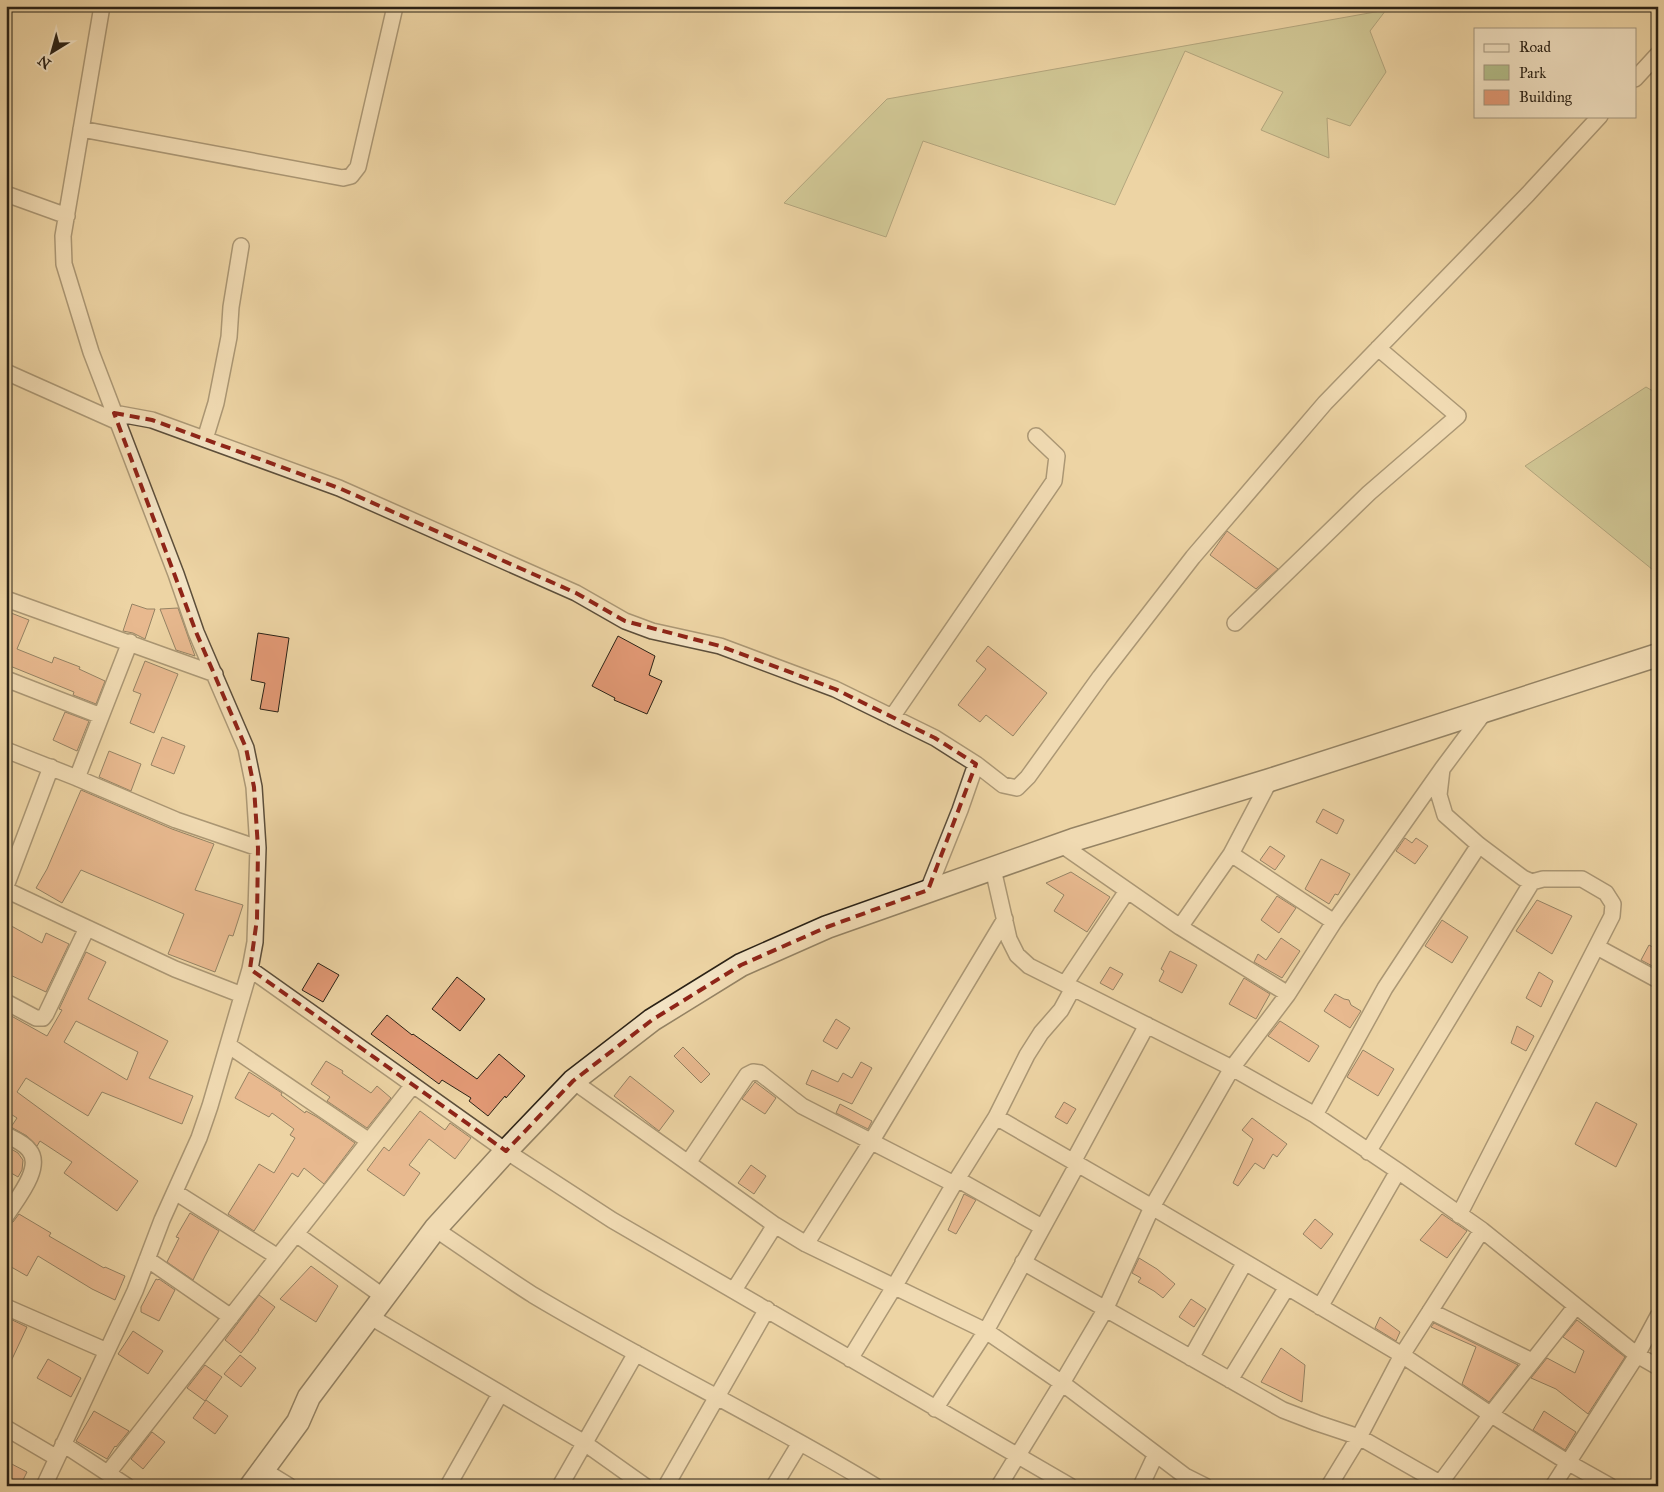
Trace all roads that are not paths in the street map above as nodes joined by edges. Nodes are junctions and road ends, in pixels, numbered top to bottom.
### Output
1 (102, 6) edge
2 (394, 6) edge
3 (1658, 54) edge
4 (1636, 77) edge
5 (1598, 118) edge
6 (81, 129) junction
7 (6, 194) edge
8 (66, 216) junction
9 (241, 246) dead end
10 (1378, 348) junction
11 (6, 372) edge
12 (116, 418) junction
13 (1036, 436) dead end
14 (205, 439) junction
15 (6, 599) edge
16 (1235, 623) dead end
17 (130, 642) junction
18 (1658, 655) edge
19 (215, 674) junction
20 (6, 679) edge
21 (1486, 710) junction
22 (101, 716) junction
23 (892, 717) junction
24 (6, 750) edge
25 (976, 764) junction
26 (50, 767) junction
27 (1442, 769) junction
28 (77, 778) junction
29 (1270, 780) junction
30 (1062, 845) junction
31 (1479, 845) junction
32 (258, 848) junction
33 (1231, 854) junction
34 (994, 869) junction
35 (1532, 882) junction
36 (6, 888) edge
37 (928, 890) junction
38 (1127, 891) junction
39 (1005, 920) junction
40 (1334, 922) junction
41 (1180, 927) junction
42 (87, 928) junction
43 (1597, 947) junction
44 (250, 969) junction
45 (1658, 980) edge
46 (1069, 986) junction
47 (1288, 994) junction
48 (242, 995) junction
49 (6, 1002) edge
50 (1147, 1025) junction
51 (228, 1045) junction
52 (1232, 1068) junction
53 (573, 1080) junction
54 (413, 1085) junction
55 (1315, 1115) junction
56 (996, 1117) junction
57 (6, 1135) edge
58 (369, 1142) junction
59 (871, 1142) junction
60 (506, 1150) junction
61 (1368, 1152) junction
62 (688, 1163) junction
63 (1075, 1163) junction
64 (1398, 1171) junction
65 (956, 1181) junction
66 (175, 1192) junction
67 (1152, 1207) junction
68 (1459, 1215) junction
69 (6, 1216) edge
70 (775, 1225) junction
71 (1042, 1228) junction
72 (435, 1230) junction
73 (1482, 1230) junction
74 (296, 1234) junction
75 (806, 1244) junction
76 (278, 1256) junction
77 (148, 1259) junction
78 (1023, 1262) junction
79 (1245, 1262) junction
80 (1287, 1287) junction
81 (894, 1288) junction
82 (734, 1290) junction
83 (384, 1297) junction
84 (1576, 1306) junction
85 (7, 1307) edge
86 (1320, 1307) junction
87 (767, 1309) junction
88 (1105, 1310) junction
89 (1430, 1311) junction
90 (369, 1316) junction
91 (1658, 1316) edge
92 (231, 1317) junction
93 (986, 1331) junction
94 (107, 1350) junction
95 (636, 1353) junction
96 (1402, 1355) junction
97 (1637, 1355) junction
98 (1191, 1358) junction
99 (850, 1359) junction
100 (1532, 1361) junction
101 (1658, 1367) edge
102 (1230, 1380) junction
103 (1062, 1384) junction
104 (500, 1394) junction
105 (309, 1397) junction
106 (716, 1398) junction
107 (935, 1409) junction
108 (1490, 1414) junction
109 (6, 1428) edge
110 (1359, 1437) junction
111 (583, 1442) junction
112 (800, 1443) junction
113 (64, 1444) junction
114 (1156, 1454) junction
115 (1018, 1456) junction
116 (57, 1458) junction
117 (1569, 1463) junction
118 (108, 1473) junction
119 (257, 1478) edge
120 (1441, 1485) edge
121 (44, 1486) edge
122 (127, 1486) edge
123 (235, 1486) edge
124 (289, 1486) edge
125 (448, 1486) edge
126 (560, 1486) edge
127 (645, 1486) edge
128 (666, 1486) edge
129 (774, 1486) edge
130 (875, 1486) edge
131 (999, 1486) edge
132 (1070, 1486) edge
133 (1141, 1486) edge
134 (1206, 1486) edge
135 (1328, 1486) edge
136 (1553, 1486) edge
137 (1610, 1486) edge

1 - 6 street
2 - 6 street
3 - 4 street
5 - 10 street
6 - 8 street
7 - 8 street
8 - 12 street
9 - 14 street
10 - 16 street
10 - 25 street
11 - 12 street
12 - 14 street
12 - 19 street
13 - 23 street
14 - 23 street
15 - 17 street
17 - 19 street
17 - 22 street
18 - 21 main road
19 - 32 street
20 - 22 street
21 - 27 street
21 - 29 main road
22 - 28 street
23 - 25 street
24 - 26 street
25 - 37 street
26 - 28 street
26 - 36 street
27 - 31 street
27 - 40 street
28 - 32 street
29 - 30 main road
29 - 33 street
30 - 34 main road
30 - 38 street
31 - 35 street
31 - 55 street
32 - 44 street
33 - 40 street
33 - 41 street
34 - 37 main road
34 - 39 street
35 - 43 street
35 - 61 street
36 - 42 street
37 - 53 main road
38 - 41 street
38 - 46 street
39 - 46 street
39 - 59 street
40 - 47 street
41 - 47 street
42 - 48 street
42 - 49 street
43 - 45 street
43 - 68 street
44 - 48 street
44 - 54 street
46 - 50 street
46 - 56 street
47 - 52 street
48 - 51 street
50 - 52 street
50 - 63 street
51 - 58 street
51 - 66 street
52 - 55 street
52 - 67 street
53 - 60 main road
53 - 62 street
54 - 58 street
54 - 60 street
55 - 61 street
56 - 63 street
56 - 65 street
57 - 69 street
58 - 74 street
59 - 62 street
59 - 65 street
59 - 75 street
60 - 72 main road
60 - 82 street
61 - 64 street
62 - 70 street
63 - 67 street
63 - 71 street
64 - 68 street
64 - 86 street
65 - 71 street
65 - 81 street
66 - 76 street
66 - 77 street
67 - 79 street
67 - 88 street
68 - 73 street
70 - 75 street
70 - 82 street
71 - 78 street
72 - 83 main road
72 - 95 street
73 - 84 street
73 - 89 street
74 - 76 street
74 - 83 street
75 - 81 street
76 - 92 street
77 - 92 street
77 - 94 street
78 - 88 street
78 - 93 street
79 - 80 street
79 - 98 street
80 - 86 street
80 - 102 street
81 - 93 street
81 - 99 street
82 - 87 street
83 - 90 main road
84 - 97 street
84 - 100 street
85 - 94 street
86 - 96 street
87 - 99 street
87 - 106 street
88 - 98 street
88 - 103 street
89 - 96 street
89 - 100 street
90 - 104 street
90 - 105 main road
91 - 97 street
92 - 118 street
93 - 103 street
93 - 107 street
94 - 113 street
95 - 106 street
95 - 111 street
96 - 108 street
96 - 110 street
97 - 101 street
97 - 117 street
98 - 102 street
99 - 107 street
100 - 108 street
102 - 110 street
103 - 114 street
103 - 115 street
104 - 111 street
104 - 125 street
105 - 119 main road
105 - 123 main road
106 - 112 street
106 - 128 street
107 - 115 street
108 - 117 street
108 - 120 street
109 - 116 street
110 - 120 street
110 - 135 street
111 - 126 street
111 - 127 street
112 - 129 street
112 - 130 street
113 - 116 street
113 - 118 street
114 - 133 street
114 - 134 street
115 - 131 street
115 - 132 street
116 - 121 street
117 - 136 street
117 - 137 street
118 - 122 street
119 - 124 street

